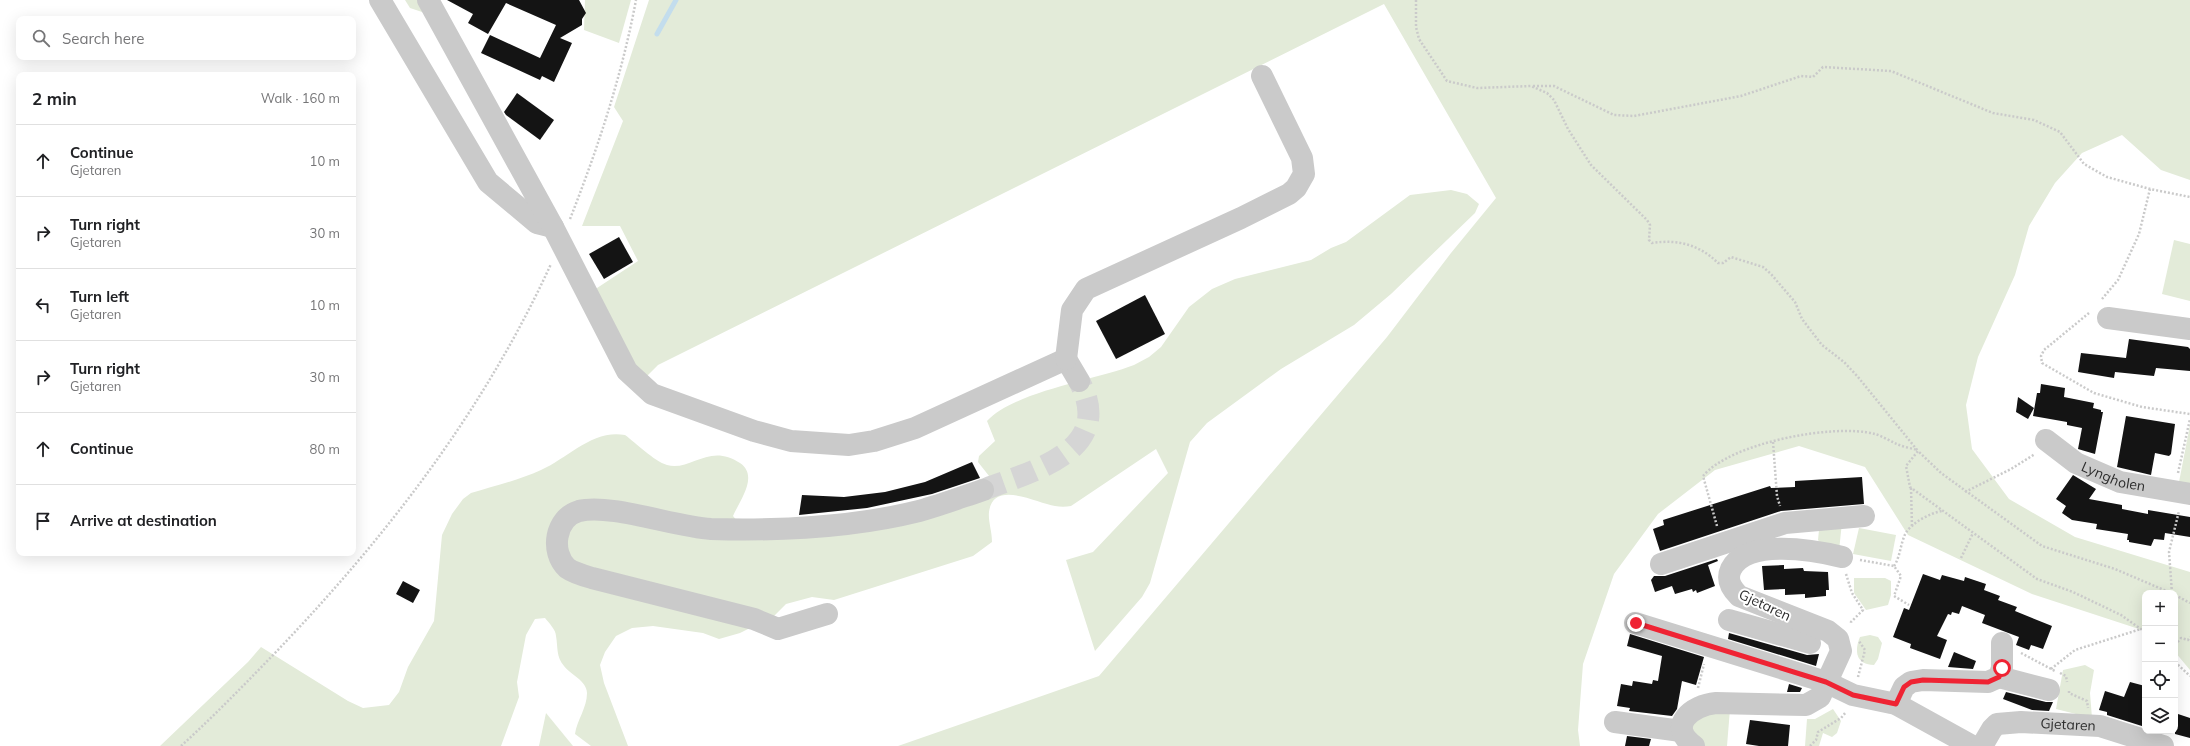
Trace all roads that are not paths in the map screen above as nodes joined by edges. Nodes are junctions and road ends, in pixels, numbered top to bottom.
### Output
1 (380, 0) edge
2 (428, 0) edge
3 (1262, 76) dead end
4 (556, 235) junction
5 (2108, 318) dead end
6 (2190, 329) edge
7 (1066, 359) junction
8 (1079, 381) tunnel mouth
9 (2048, 442) road end
10 (983, 490) tunnel mouth
11 (2186, 493) edge
12 (1864, 516) dead end
13 (1811, 520) junction
14 (1810, 549) junction
15 (1842, 557) road end
16 (1661, 564) dead end
17 (827, 614) dead end
18 (1729, 620) dead end
19 (1636, 623) dead end
20 (1788, 626) junction
21 (1810, 643) dead end
22 (2002, 643) dead end
23 (1999, 677) junction
24 (1826, 682) junction
25 (2049, 690) dead end
26 (1896, 704) junction
27 (1614, 722) dead end
28 (1688, 738) edge
29 (1972, 746) edge
30 (1982, 746) edge
31 (2163, 746) edge

1 - 4 street
2 - 4 street
3 - 7 street
4 - 7 street
5 - 6 street
7 - 8 street
9 - 11 street, Lyngholen
10 - 17 street
12 - 13 street
13 - 14 street
13 - 16 street
14 - 15 street, Gjetaren
14 - 20 street, Gjetaren
18 - 20 street
19 - 24 street
20 - 21 street
20 - 24 street, Gjetaren
22 - 23 street
23 - 25 street
23 - 26 street
24 - 26 street
24 - 28 street, Gjetaren
26 - 29 street
27 - 28 street
30 - 31 street, Gjetaren

